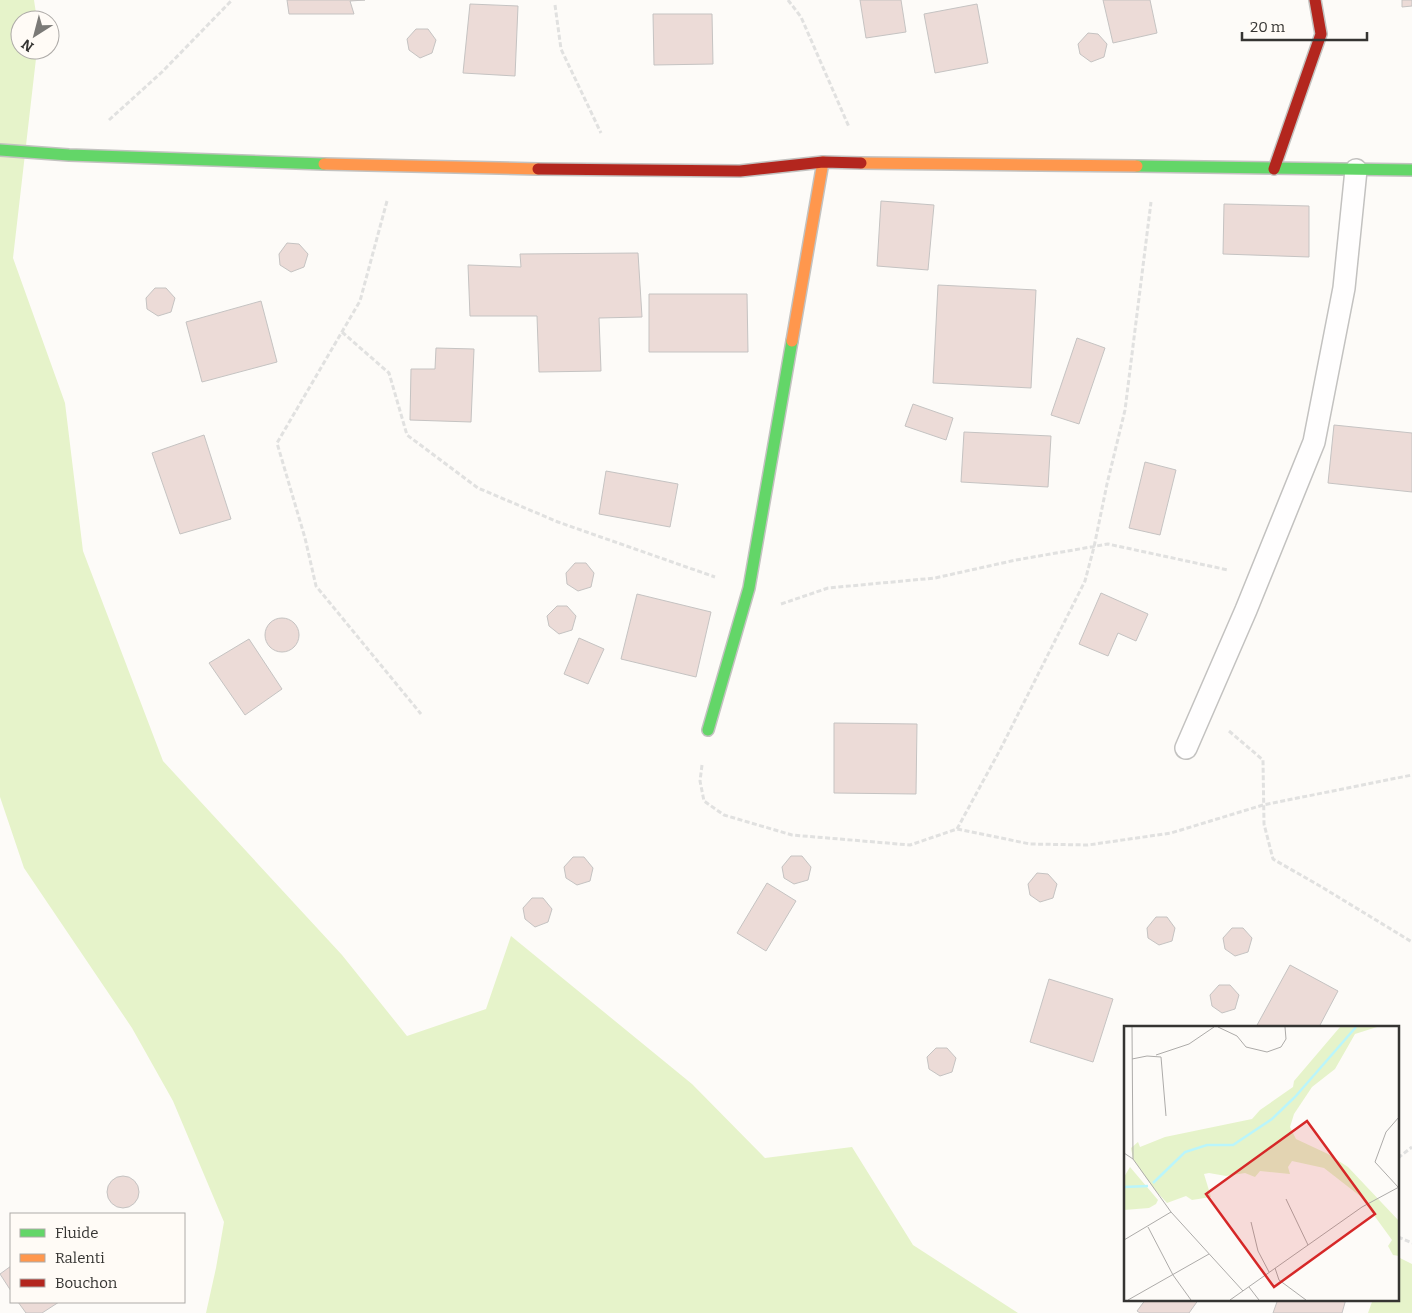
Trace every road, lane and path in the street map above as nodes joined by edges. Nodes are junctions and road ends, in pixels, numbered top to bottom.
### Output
1 (232, 0) edge
2 (788, 0) edge
3 (1315, 0) edge
4 (555, 5) dead end
5 (0, 150) edge
6 (69, 155) junction
7 (823, 162) junction
8 (864, 162) junction
9 (397, 166) junction
10 (1155, 167) junction
11 (1274, 169) junction
12 (618, 170) junction
13 (1356, 170) junction
14 (1412, 170) edge
15 (342, 332) junction
16 (1094, 547) junction
17 (1260, 577) junction
18 (750, 588) junction
19 (1204, 709) junction
20 (420, 714) dead end
21 (708, 730) joint
22 (1186, 748) dead end
23 (1412, 775) edge
24 (1263, 804) junction
25 (957, 829) junction
26 (1412, 942) edge
27 (1412, 1147) edge
28 (1400, 1156) edge
29 (1400, 1238) edge
30 (1412, 1243) edge

1 - 6 path
2 - 8 path
3 - 11 main road
4 - 12 path
5 - 6 main road
6 - 9 main road
7 - 8 main road
7 - 12 main road
7 - 18 main road
8 - 10 main road
9 - 12 main road
9 - 15 path
10 - 11 main road
10 - 16 path
11 - 13 main road
13 - 14 main road
13 - 17 lane
15 - 18 path
15 - 20 path
16 - 17 path
16 - 18 path
16 - 25 path
17 - 19 lane
18 - 21 main road
19 - 22 lane
19 - 24 path
21 - 25 path
23 - 24 path
24 - 25 path
24 - 26 path
27 - 28 path
29 - 30 path

